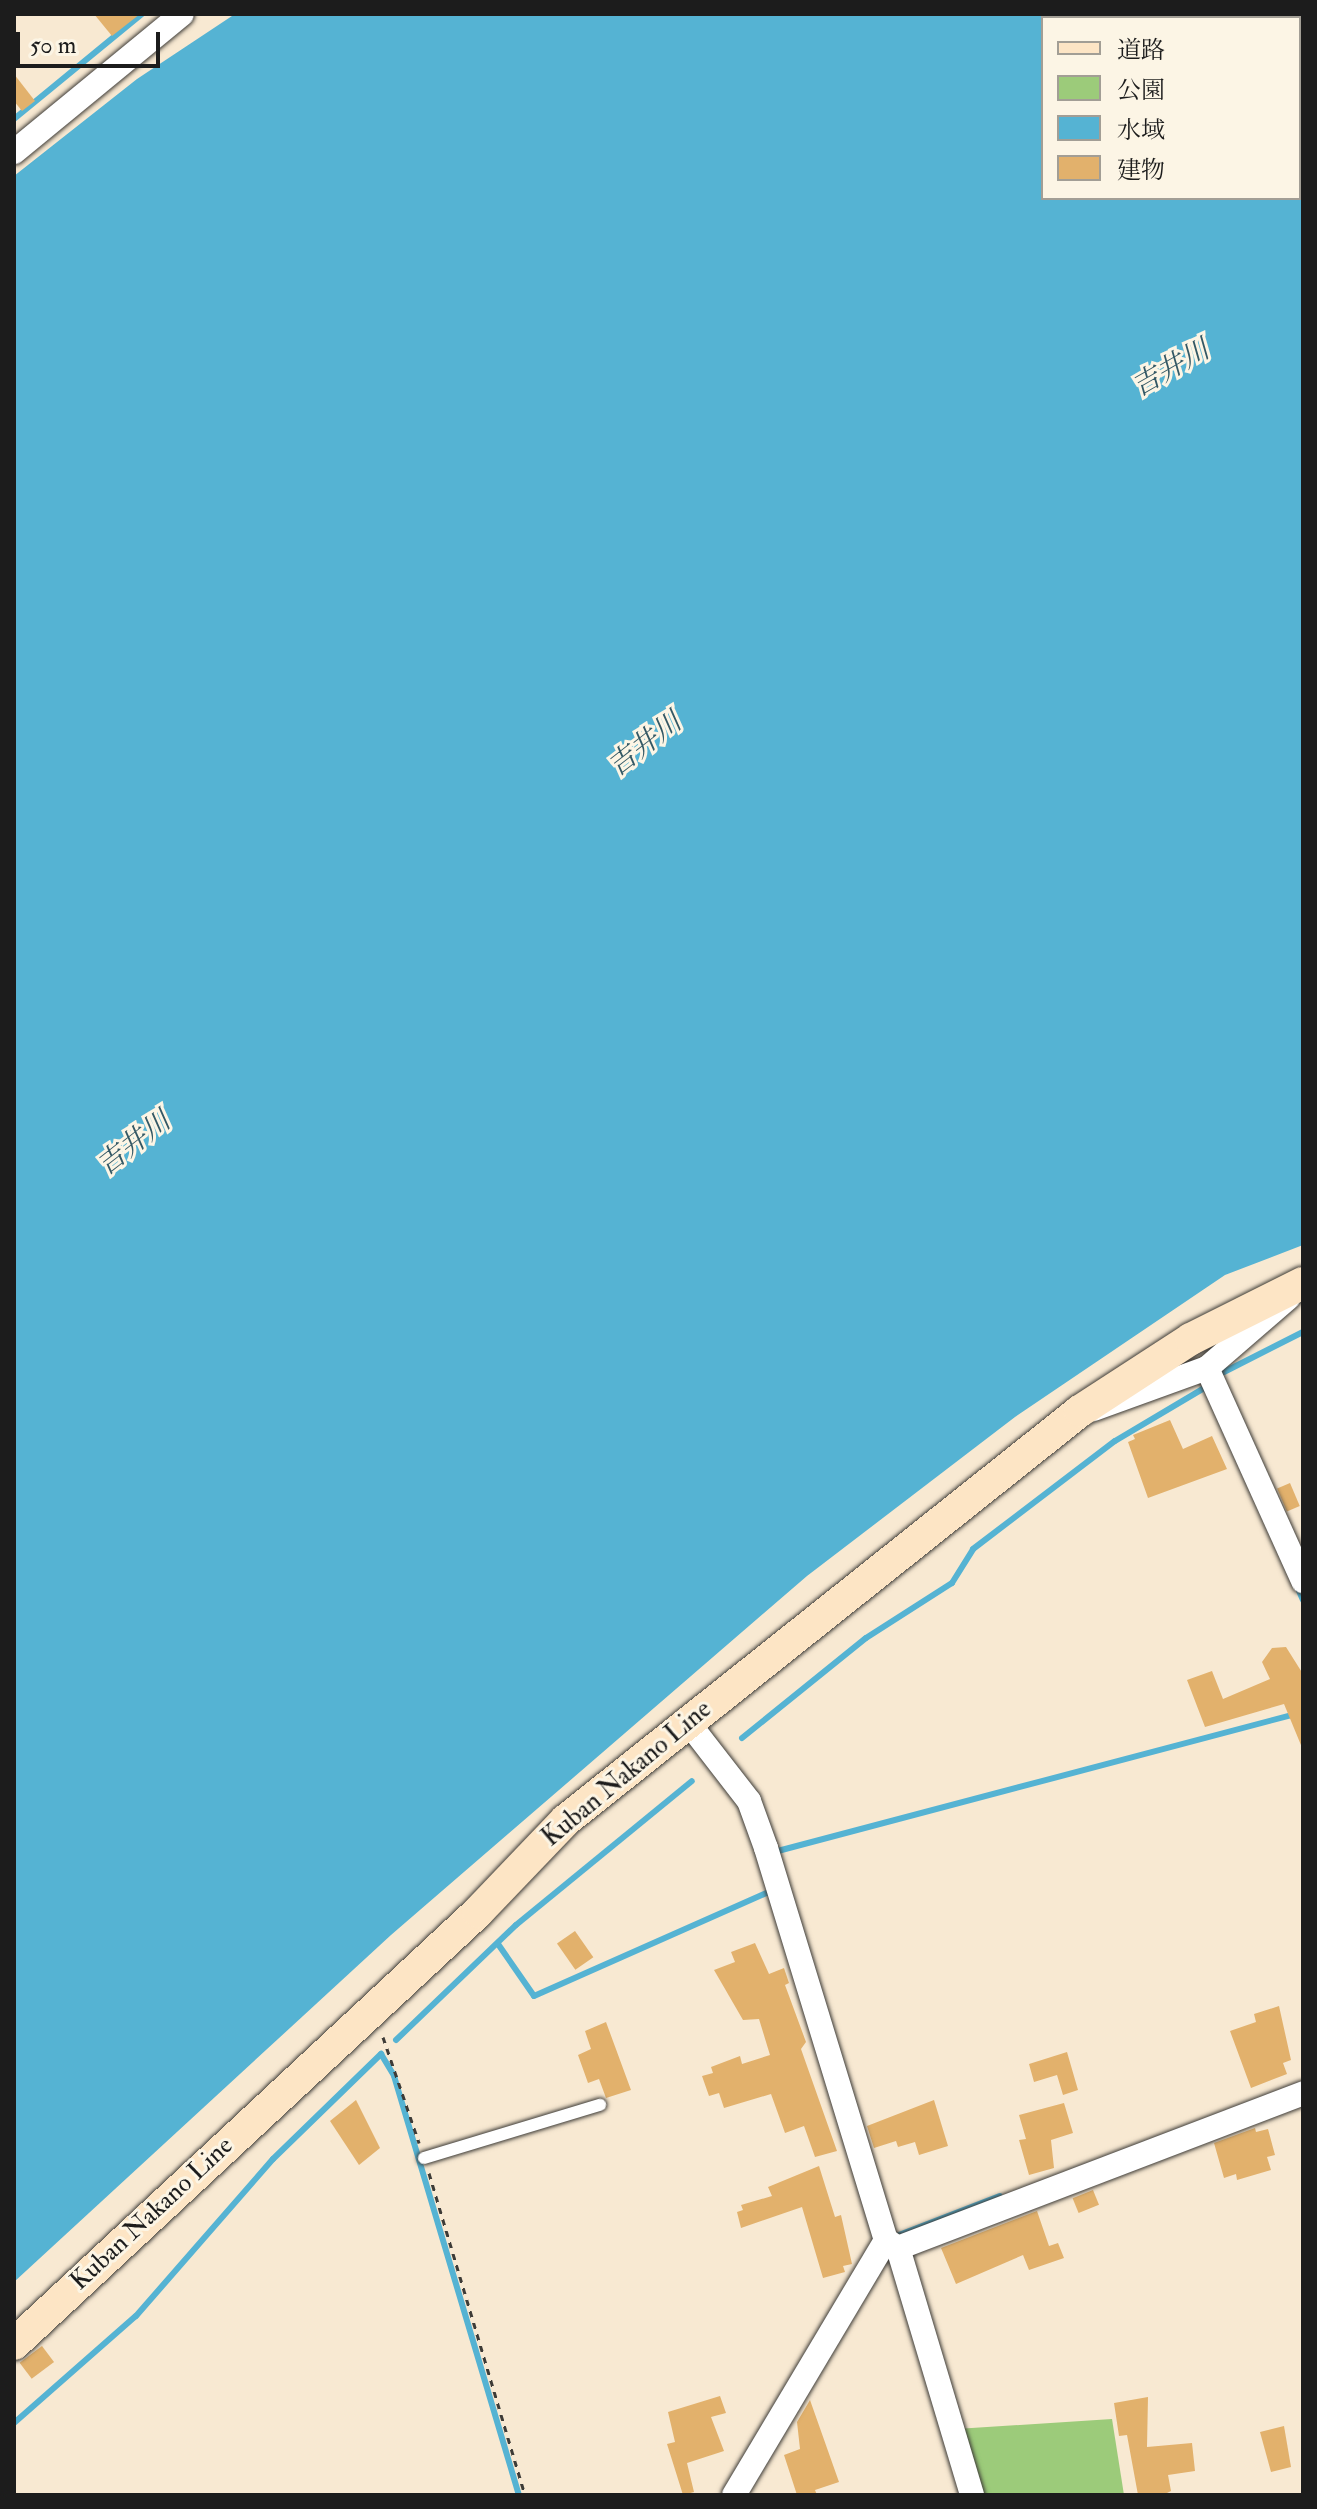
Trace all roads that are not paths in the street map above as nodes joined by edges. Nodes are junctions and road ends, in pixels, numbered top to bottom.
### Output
1 (182, 14) edge
2 (14, 152) edge
3 (1301, 1284) edge
4 (1207, 1368) junction
5 (1080, 1411) junction
6 (1303, 1581) edge
7 (687, 1721) junction
8 (1303, 2093) edge
9 (600, 2105) dead end
10 (424, 2158) road end
11 (892, 2244) junction
12 (14, 2344) edge
13 (734, 2495) edge
14 (972, 2495) edge

1 - 2 street
3 - 4 street
3 - 5 main road, Kuban Nakano Line
4 - 5 street
4 - 6 street
5 - 7 main road, Kuban Nakano Line
7 - 11 street
7 - 12 main road, Kuban Nakano Line
8 - 11 street
9 - 10 lane
11 - 13 street
11 - 14 street

